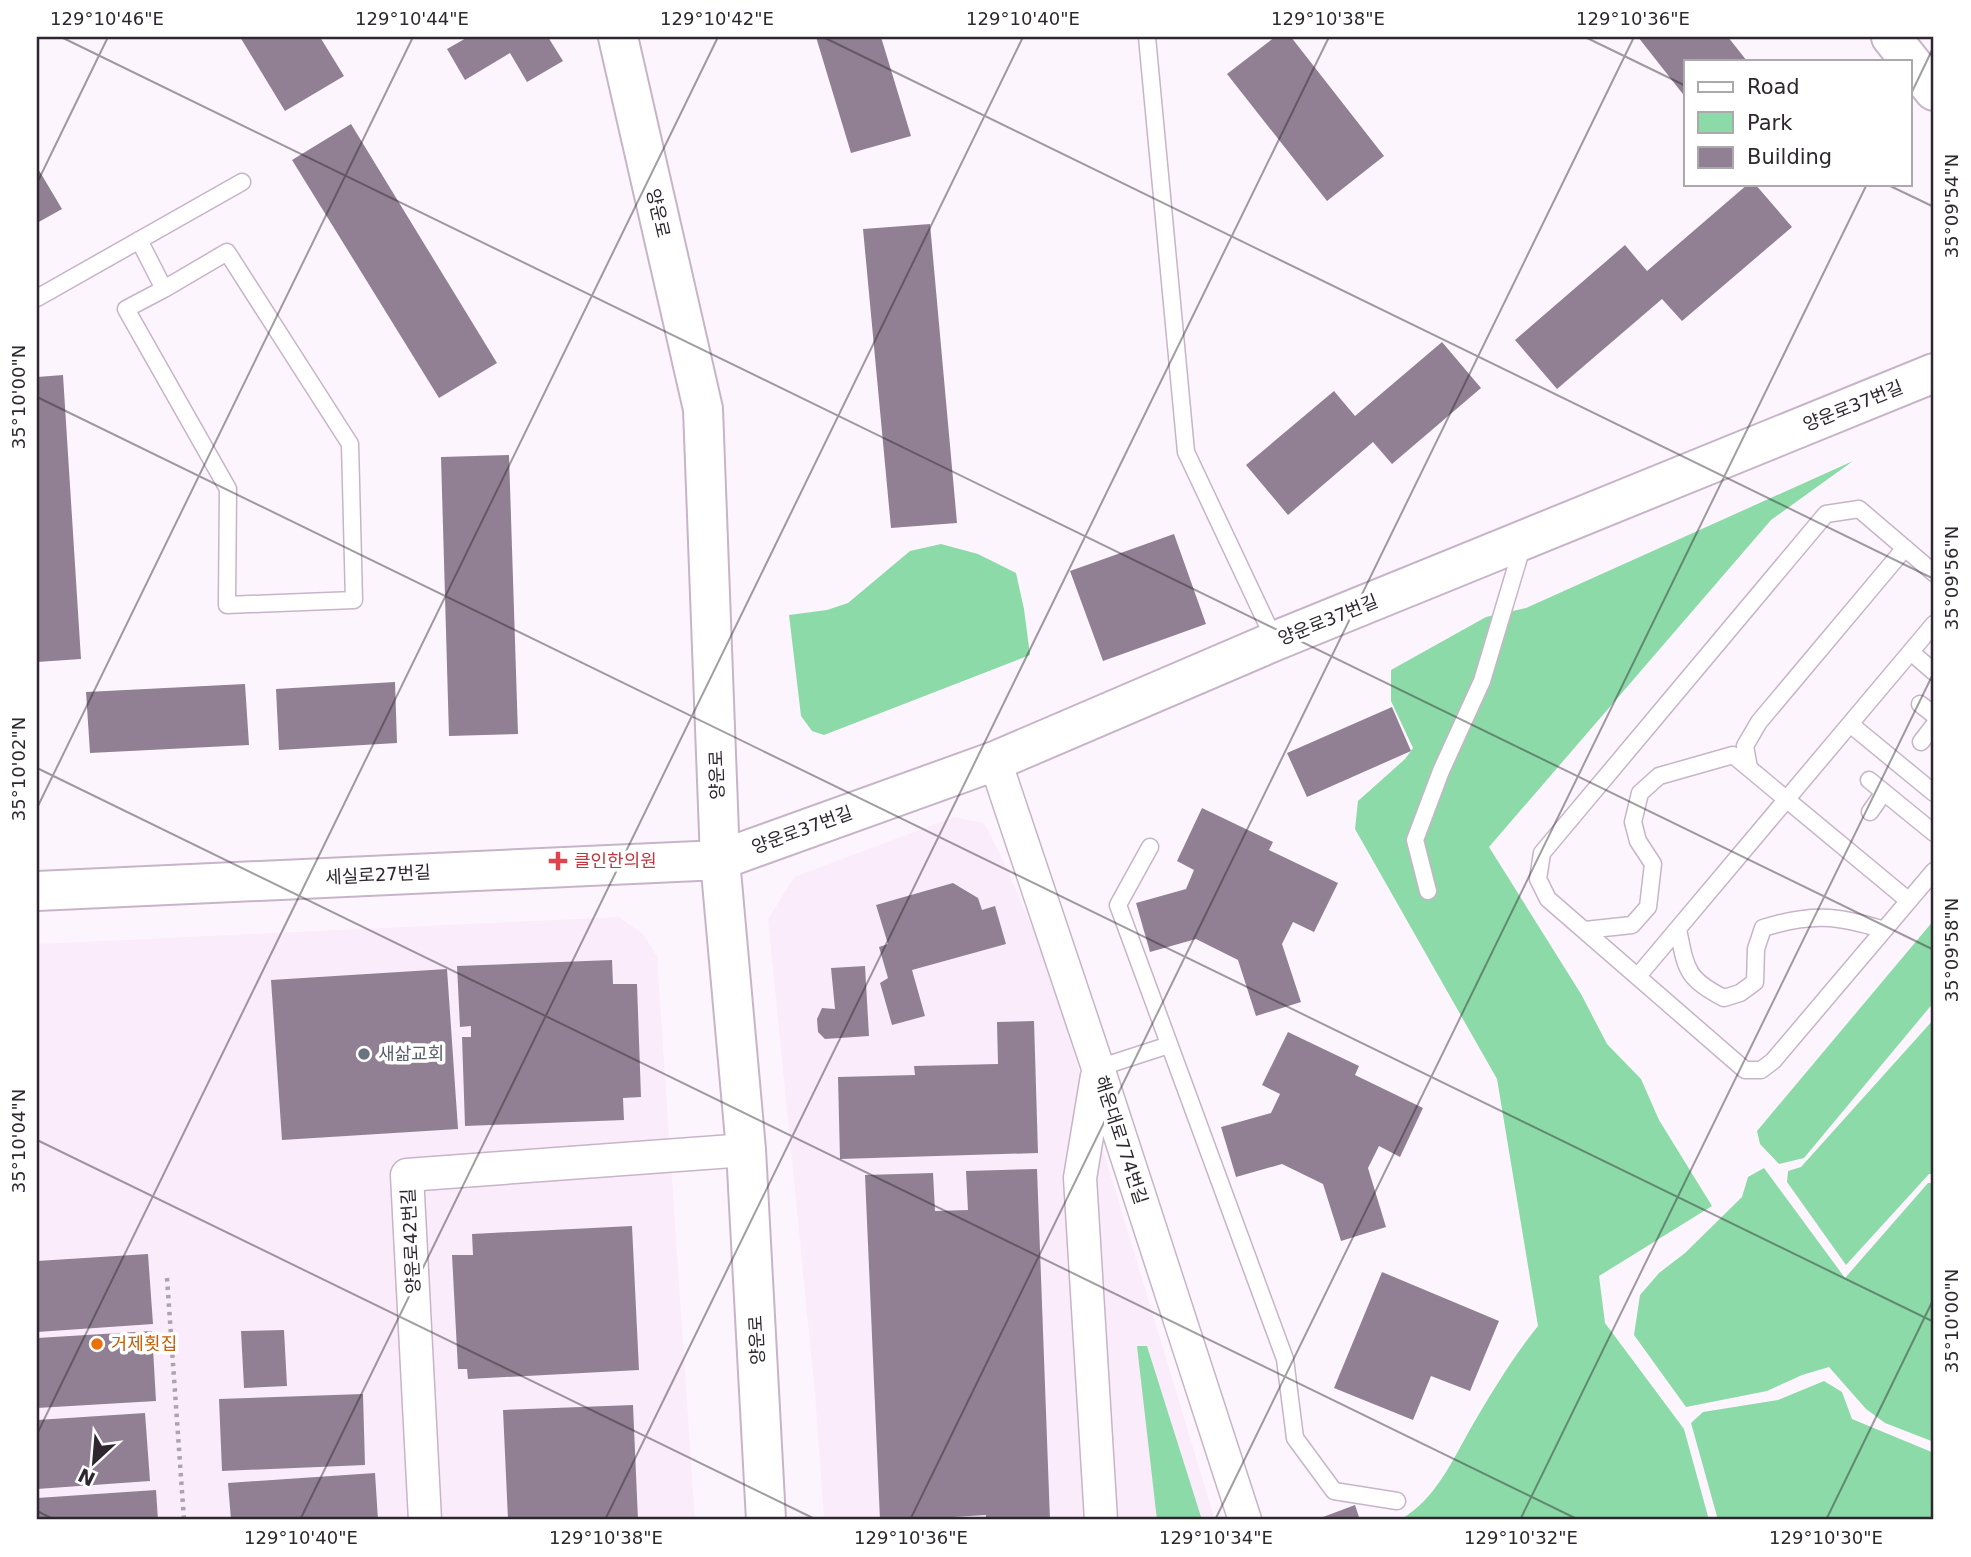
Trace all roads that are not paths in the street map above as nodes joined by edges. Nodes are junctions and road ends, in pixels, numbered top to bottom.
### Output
1 (618, 37) edge
2 (1147, 37) edge
3 (1891, 37) edge
4 (1909, 60) edge
5 (1912, 63) edge
6 (1934, 91) edge
7 (242, 182) dead end
8 (139, 240) junction
9 (163, 289) junction
10 (37, 298) edge
11 (1934, 373) edge
12 (1524, 540) junction
13 (1905, 548) junction
14 (1934, 572) edge
15 (1934, 624) edge
16 (1275, 642) junction
17 (1911, 652) junction
18 (1934, 672) edge
19 (1920, 704) dead end
20 (1934, 715) edge
21 (1850, 724) junction
22 (1934, 725) edge
23 (1920, 742) dead end
24 (995, 761) junction
25 (1749, 768) junction
26 (1869, 780) dead end
27 (1932, 785) edge
28 (1884, 792) junction
29 (1787, 799) junction
30 (1870, 812) dead end
31 (1934, 832) edge
32 (1150, 847) dead end
33 (720, 860) junction
34 (1934, 871) edge
35 (37, 891) edge
36 (1428, 891) dead end
37 (1909, 901) junction
38 (1678, 929) junction
39 (1585, 930) junction
40 (1884, 930) junction
41 (1638, 976) junction
42 (1169, 1045) junction
43 (1098, 1068) junction
44 (746, 1150) junction
45 (1397, 1501) dead end
46 (425, 1520) edge
47 (766, 1520) edge
48 (1101, 1520) edge
49 (1245, 1520) edge

1 - 33 street, 양운로
2 - 16 lane
3 - 4 street
5 - 6 street
7 - 8 lane
8 - 9 lane
8 - 10 lane
9 - 9 lane
11 - 12 street, 양운로37번길
12 - 16 street, 양운로37번길
12 - 36 lane
13 - 14 lane
13 - 25 lane
13 - 39 lane
15 - 17 lane
16 - 24 street, 양운로37번길
17 - 18 lane
17 - 21 lane
19 - 20 lane
21 - 27 lane
21 - 29 lane
22 - 23 lane
24 - 33 street, 양운로37번길
24 - 43 street, 해운대로774번길
25 - 29 lane
25 - 39 lane
26 - 28 lane
28 - 30 lane
28 - 31 lane
29 - 37 lane
29 - 38 lane
32 - 42 lane
33 - 35 street, 세실로27번길
33 - 44 street, 양운로
34 - 37 lane
37 - 40 lane
38 - 40 lane
38 - 41 lane
39 - 41 lane
40 - 41 lane
42 - 43 lane
42 - 45 lane
43 - 48 street
43 - 49 street, 해운대로774번길
44 - 46 street, 양운로42번길
44 - 47 street, 양운로

